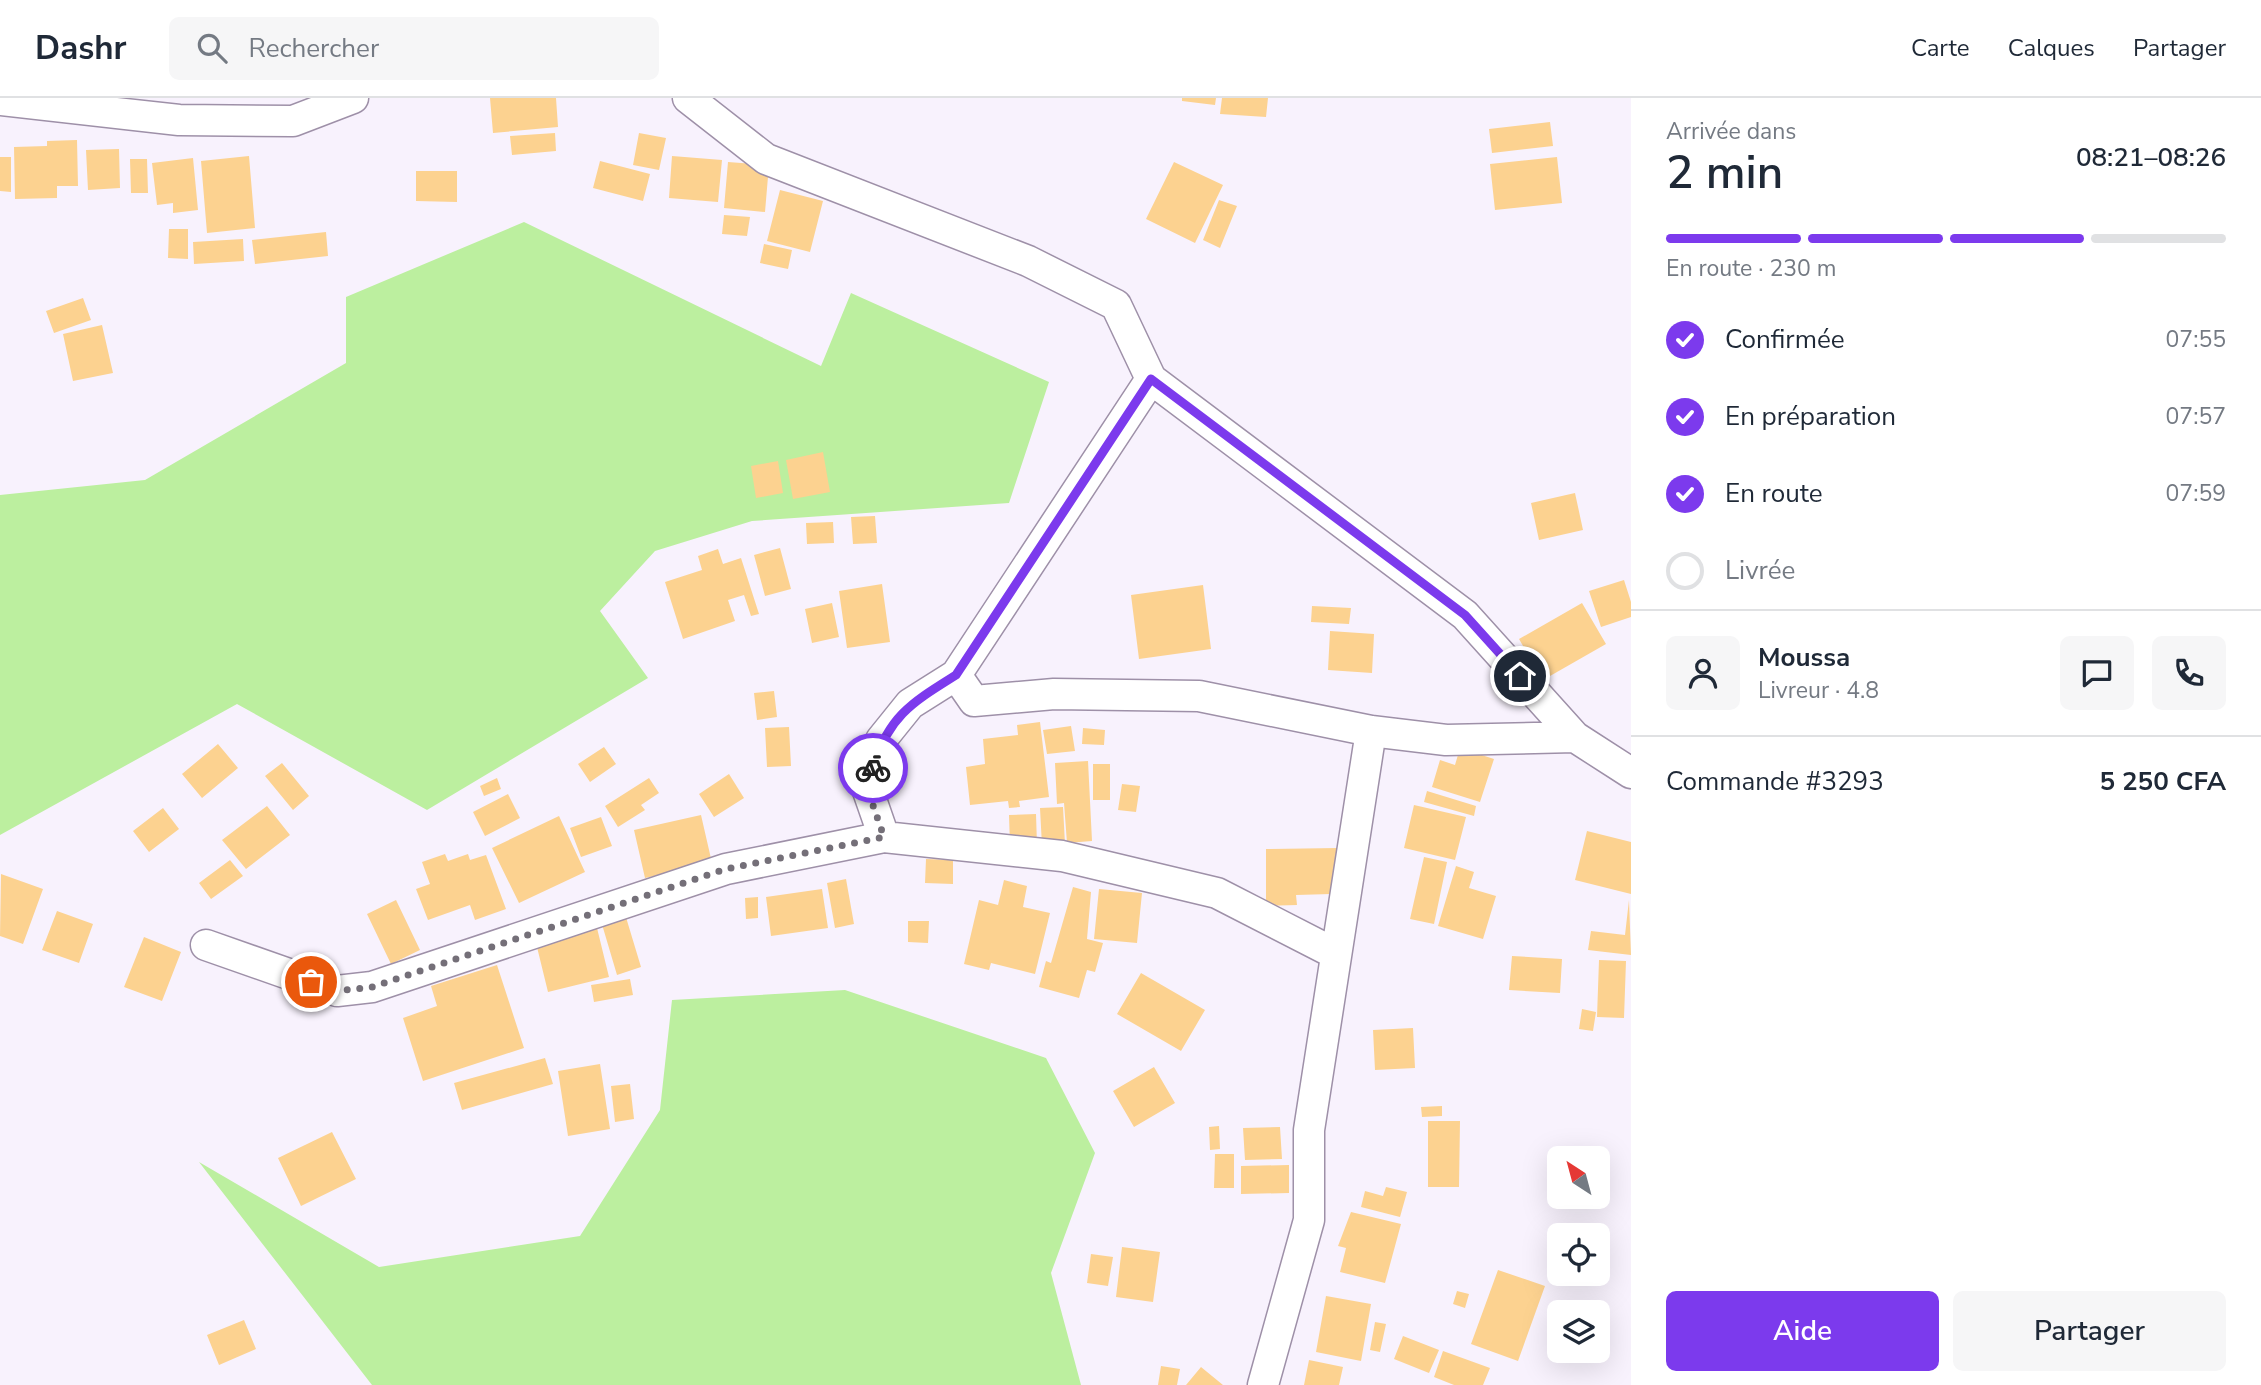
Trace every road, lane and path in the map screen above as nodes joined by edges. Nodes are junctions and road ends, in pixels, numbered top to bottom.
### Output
1 (353, 98) edge
2 (688, 98) edge
3 (0, 100) edge
4 (1151, 379) junction
5 (956, 675) junction
6 (1371, 731) junction
7 (1575, 737) junction
8 (1631, 774) edge
9 (884, 837) junction
10 (206, 945) dead end
11 (1334, 953) junction
12 (1264, 1385) edge

1 - 3 street
2 - 4 street
4 - 5 street
4 - 7 street
5 - 6 street
5 - 9 street
6 - 7 street
6 - 11 street
7 - 8 street
9 - 10 street
9 - 11 street
11 - 12 street

